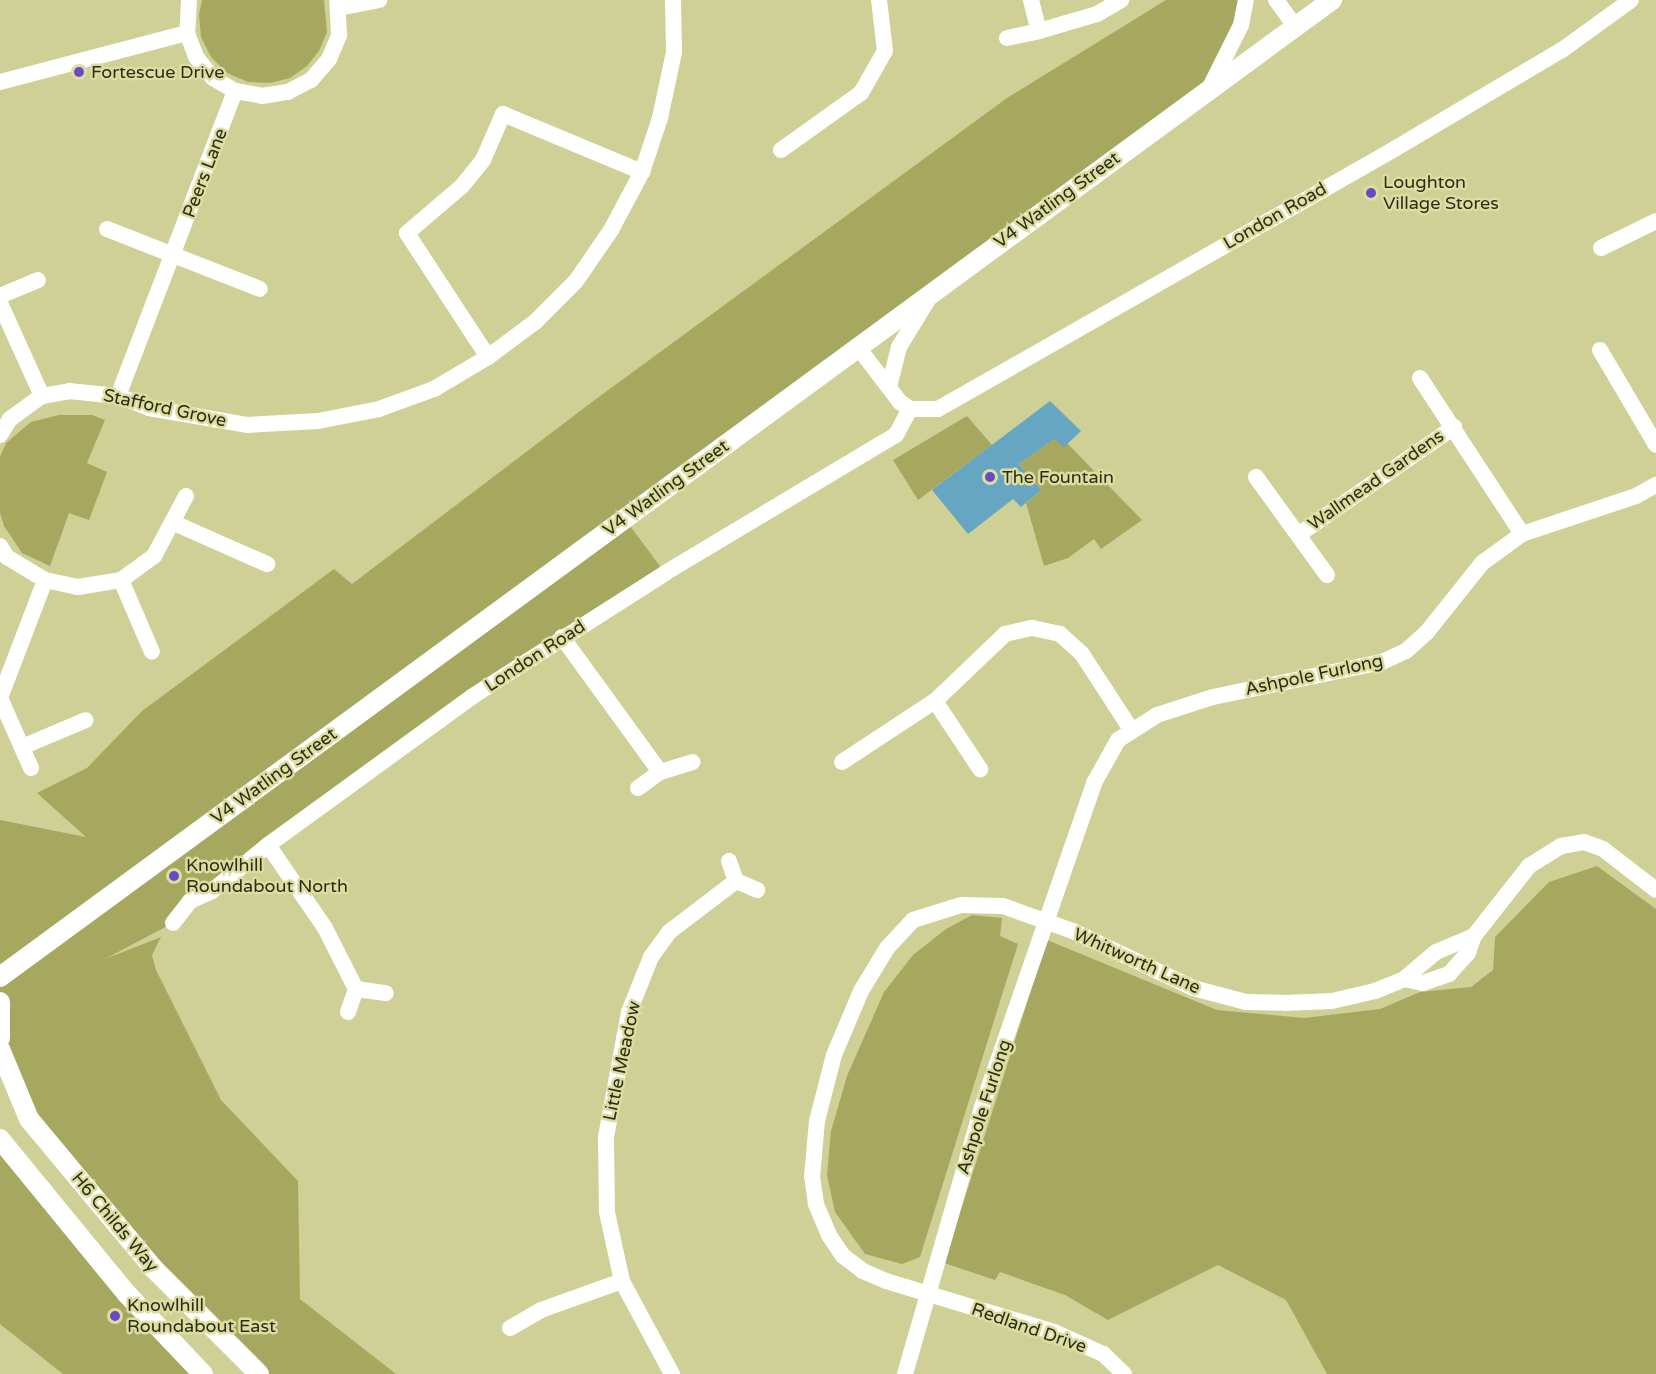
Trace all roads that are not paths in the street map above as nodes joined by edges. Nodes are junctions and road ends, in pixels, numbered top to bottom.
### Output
1 (189, 0) edge
2 (379, 0) edge
3 (673, 0) edge
4 (879, 0) edge
5 (1031, 0) edge
6 (1121, 0) edge
7 (1246, 0) edge
8 (1276, 0) edge
9 (1332, 0) edge
10 (1631, 0) edge
11 (338, 4) edge
12 (1295, 26) junction
13 (1039, 31) junction
14 (187, 33) junction
15 (1007, 38) dead end
16 (0, 82) edge
17 (1209, 89) junction
18 (236, 91) junction
19 (781, 150) dead end
20 (642, 172) junction
21 (1656, 221) edge
22 (107, 229) dead end
23 (1601, 248) dead end
24 (173, 255) junction
25 (38, 280) dead end
26 (260, 289) dead end
27 (932, 292) junction
28 (0, 296) edge
29 (0, 303) edge
30 (857, 346) junction
31 (1600, 350) dead end
32 (488, 357) junction
33 (1420, 378) dead end
34 (889, 387) junction
35 (42, 396) junction
36 (118, 396) junction
37 (910, 409) junction
38 (1454, 426) junction
39 (0, 435) edge
40 (1656, 445) edge
41 (1256, 477) dead end
42 (1656, 485) edge
43 (186, 496) dead end
44 (174, 524) junction
45 (1522, 534) junction
46 (1298, 535) junction
47 (0, 546) edge
48 (267, 564) dead end
49 (1327, 575) dead end
50 (45, 580) junction
51 (121, 580) junction
52 (562, 637) junction
53 (152, 652) dead end
54 (0, 698) edge
55 (935, 701) junction
56 (86, 720) dead end
57 (1132, 731) junction
58 (22, 747) junction
59 (692, 762) dead end
60 (842, 762) dead end
61 (31, 768) dead end
62 (980, 769) dead end
63 (660, 772) junction
64 (639, 788) dead end
65 (268, 844) junction
66 (729, 861) dead end
67 (736, 881) junction
68 (757, 890) dead end
69 (1656, 890) edge
70 (1045, 922) junction
71 (173, 923) dead end
72 (1474, 936) junction
73 (0, 976) edge
74 (1404, 979) junction
75 (356, 989) junction
76 (386, 993) dead end
77 (0, 1002) edge
78 (348, 1012) dead end
79 (0, 1038) edge
80 (0, 1049) edge
81 (0, 1139) edge
82 (622, 1281) junction
83 (927, 1293) junction
84 (510, 1328) dead end
85 (203, 1374) edge
86 (259, 1374) edge
87 (672, 1374) edge
88 (905, 1374) edge
89 (1124, 1374) edge

1 - 14 street
2 - 11 street
3 - 20 street, Stafford Grove
4 - 19 street
5 - 13 street
6 - 13 street
7 - 17 street
8 - 12 street
9 - 12 street, V4 Watling Street
10 - 37 street, London Road
11 - 18 street
12 - 17 street, V4 Watling Street
13 - 15 street
14 - 16 street
14 - 18 street
17 - 27 street, V4 Watling Street
18 - 24 street, Peers Lane
20 - 32 street, Stafford Grove
20 - 32 street
21 - 23 street
22 - 24 street
24 - 26 street
24 - 36 street, Peers Lane
25 - 28 street
27 - 30 street, V4 Watling Street
27 - 34 street
29 - 35 street
30 - 34 street
30 - 73 street, V4 Watling Street
31 - 40 street
32 - 36 street, Stafford Grove
33 - 38 street, Wallmead Gardens
34 - 37 street
35 - 36 street, Stafford Grove
35 - 39 street, Stafford Grove
37 - 52 street, London Road
38 - 45 street, Wallmead Gardens
38 - 46 street, Wallmead Gardens
41 - 46 street
42 - 45 street, Ashpole Furlong
43 - 44 street
44 - 48 street
44 - 51 street
45 - 57 street, Ashpole Furlong
46 - 49 street
47 - 50 street
50 - 51 street
50 - 54 street
51 - 53 street
52 - 63 street
52 - 65 street, London Road
54 - 58 street
55 - 57 street
55 - 60 street
55 - 62 street
56 - 58 street
57 - 70 street, Ashpole Furlong
58 - 61 street
59 - 63 street
63 - 64 street
65 - 71 street, London Road
65 - 75 street
66 - 67 street
67 - 68 street
67 - 82 street, Little Meadow
69 - 72 street, Whitworth Lane
70 - 74 street, Whitworth Lane
70 - 83 street, Ashpole Furlong
70 - 83 street
72 - 74 street, Whitworth Lane
72 - 74 street, Whitworth Lane
75 - 76 street
75 - 78 street
77 - 79 street
80 - 86 street, H6 Childs Way
81 - 85 street, H6 Childs Way
82 - 84 street
82 - 87 street, Little Meadow
83 - 88 street, Ashpole Furlong
83 - 89 street, Redland Drive

